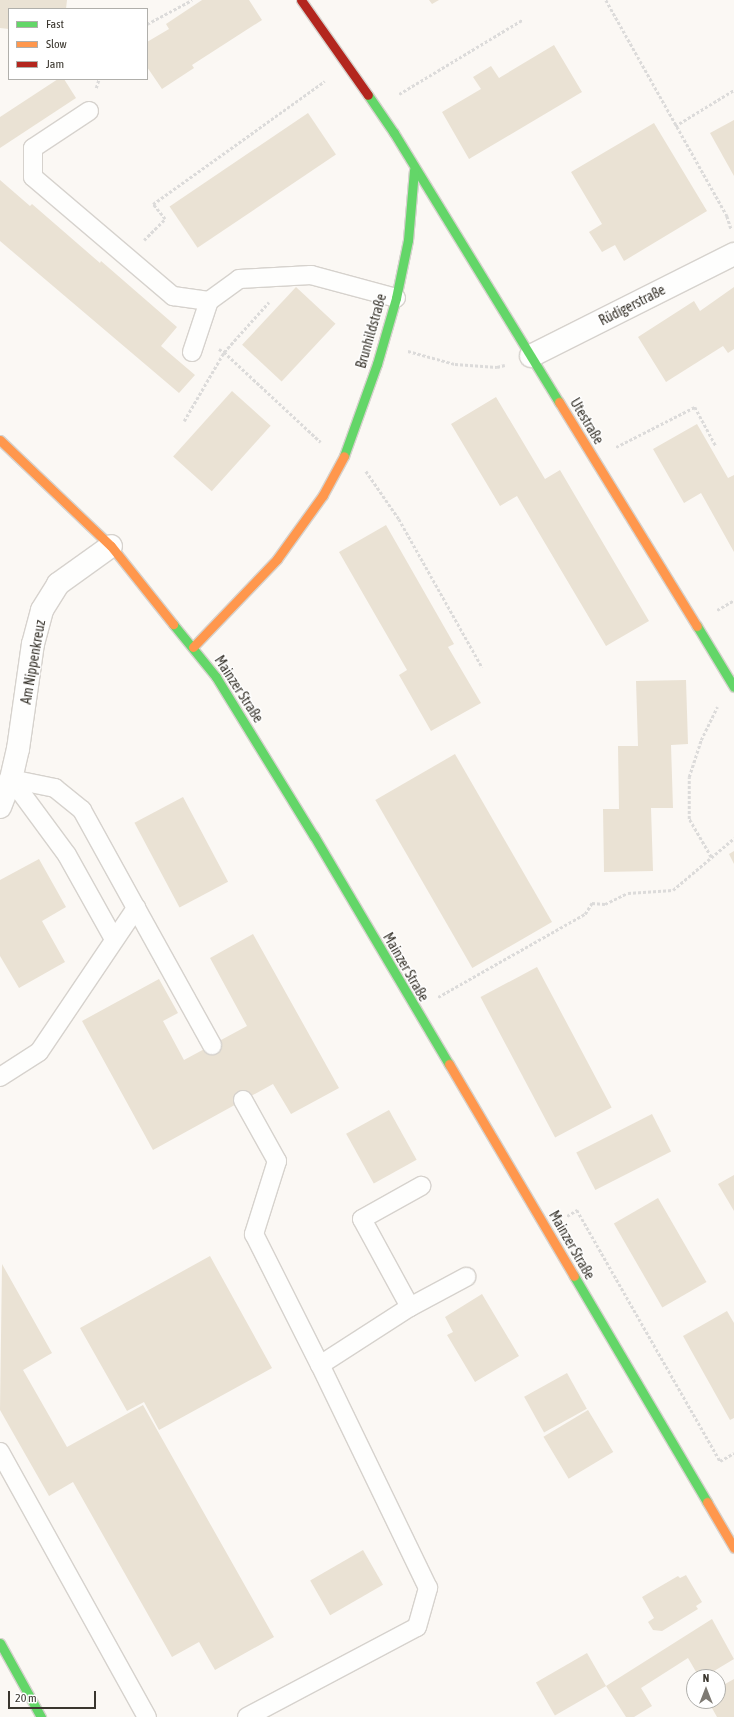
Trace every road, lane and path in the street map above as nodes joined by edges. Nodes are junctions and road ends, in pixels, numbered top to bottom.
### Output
1 (192, 0) edge
2 (302, 0) edge
3 (606, 0) edge
4 (522, 20) dead end
5 (148, 23) edge
6 (347, 66) junction
7 (734, 90) edge
8 (377, 108) junction
9 (89, 111) dead end
10 (675, 126) junction
11 (414, 170) junction
12 (734, 236) edge
13 (734, 254) edge
14 (127, 257) junction
15 (274, 297) dead end
16 (396, 298) junction
17 (209, 301) junction
18 (382, 344) junction
19 (192, 352) dead end
20 (224, 352) junction
21 (531, 356) junction
22 (184, 421) dead end
23 (0, 440) edge
24 (348, 446) junction
25 (716, 446) dead end
26 (594, 459) junction
27 (342, 461) junction
28 (111, 546) junction
29 (193, 647) junction
30 (482, 666) dead end
31 (732, 684) edge
32 (11, 780) junction
33 (0, 807) edge
34 (734, 838) edge
35 (711, 857) junction
36 (136, 908) junction
37 (114, 939) junction
38 (415, 1010) junction
39 (212, 1045) dead end
40 (0, 1076) edge
41 (243, 1100) dead end
42 (421, 1186) dead end
43 (546, 1228) junction
44 (466, 1277) dead end
45 (410, 1307) junction
46 (320, 1365) junction
47 (0, 1452) edge
48 (734, 1453) edge
49 (734, 1548) edge
50 (0, 1643) edge
51 (42, 1717) edge
52 (147, 1717) edge
53 (247, 1717) edge

1 - 5 path
2 - 6 street
3 - 10 path
4 - 8 path
6 - 8 street
6 - 14 path
7 - 10 path
8 - 11 street
9 - 14 lane
10 - 12 path
11 - 16 street, Brunhildstraße
11 - 21 street, Utestraße
13 - 21 street, Rüdigerstraße
14 - 17 lane
15 - 20 path
16 - 17 lane
16 - 18 street, Brunhildstraße
17 - 19 lane
18 - 21 path
18 - 24 street, Brunhildstraße
20 - 22 path
20 - 27 path
21 - 26 street, Utestraße
23 - 28 street, Mainzer Straße
24 - 27 street, Brunhildstraße
24 - 30 path
25 - 26 path
26 - 31 street, Utestraße
27 - 29 street, Brunhildstraße
28 - 29 street, Mainzer Straße
28 - 32 street, Am Nippenkreuz
29 - 38 street, Mainzer Straße
31 - 35 path
32 - 33 street, Am Nippenkreuz
32 - 36 lane
32 - 37 lane
34 - 35 path
35 - 38 path
36 - 37 lane
36 - 39 lane
37 - 40 lane
38 - 43 street, Mainzer Straße
41 - 46 lane
42 - 45 lane
43 - 48 path
43 - 49 street, Mainzer Straße
44 - 45 lane
45 - 46 lane
46 - 53 lane
47 - 52 lane
50 - 51 street

